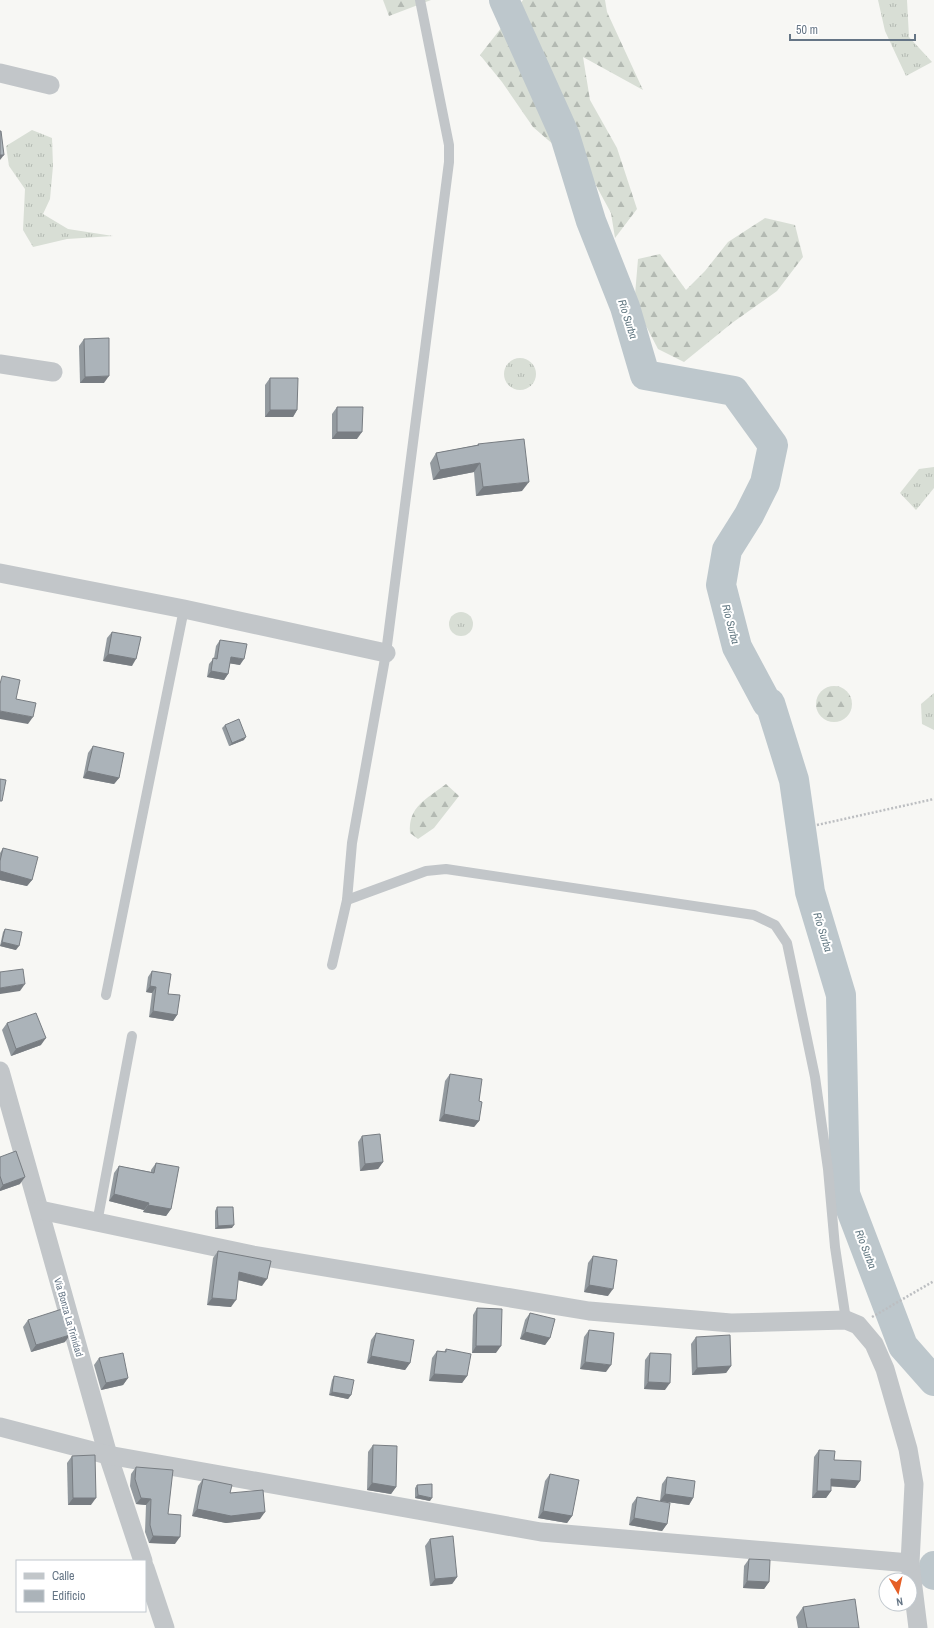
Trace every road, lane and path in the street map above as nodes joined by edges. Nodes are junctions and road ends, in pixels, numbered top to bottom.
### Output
1 (420, 0) edge
2 (0, 74) edge
3 (50, 85) dead end
4 (0, 364) edge
5 (53, 372) dead end
6 (0, 573) edge
7 (184, 609) junction
8 (386, 653) junction
9 (934, 799) edge
10 (817, 825) dead end
11 (347, 900) junction
12 (332, 965) dead end
13 (106, 995) dead end
14 (132, 1036) dead end
15 (0, 1071) edge
16 (40, 1210) junction
17 (97, 1223) junction
18 (934, 1281) edge
19 (852, 1322) junction
20 (0, 1427) edge
21 (108, 1455) junction
22 (143, 1560) edge
23 (910, 1563) junction
24 (146, 1571) edge
25 (165, 1628) edge
26 (918, 1628) edge

1 - 8 lane
2 - 3 street
4 - 5 street
6 - 7 street
7 - 8 street
7 - 13 lane
8 - 11 lane
9 - 10 path
11 - 12 lane
11 - 19 lane
14 - 17 lane
15 - 16 street, Vía Bonza La Trinidad
16 - 17 street
16 - 21 street, Vía Bonza La Trinidad
17 - 19 street
18 - 19 path
19 - 23 street
20 - 21 street
21 - 22 street, Vía Bonza La Trinidad
21 - 23 street
23 - 26 street
24 - 25 street

